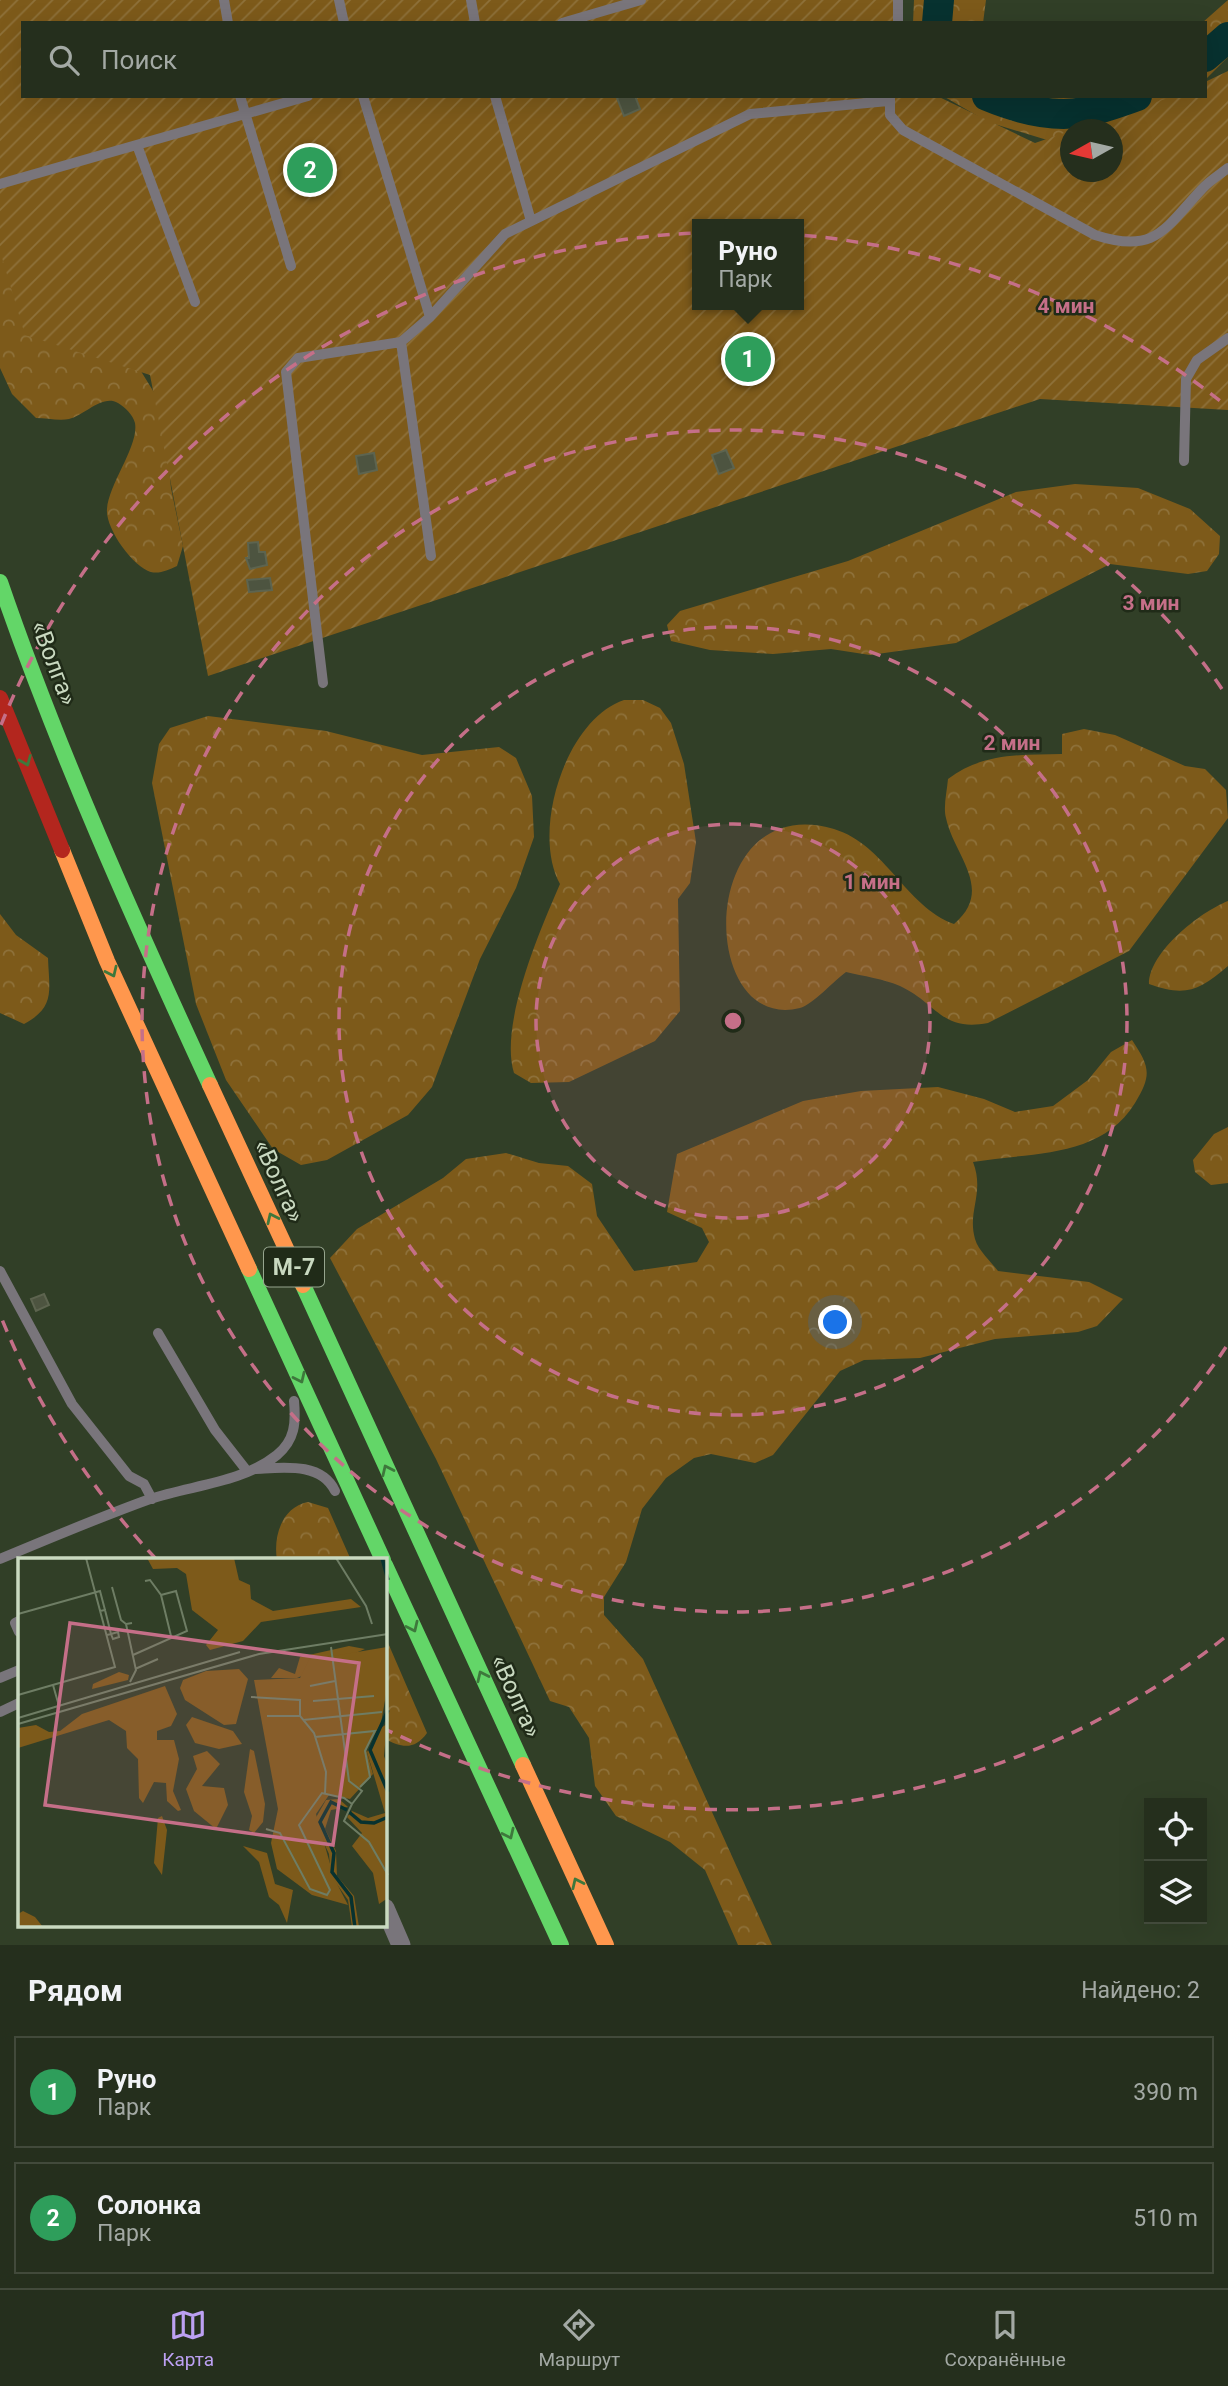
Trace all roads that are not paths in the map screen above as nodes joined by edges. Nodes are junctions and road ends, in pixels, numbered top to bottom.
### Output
1 (224, 0) edge
2 (339, 0) edge
3 (471, 0) edge
4 (641, 0) edge
5 (898, 0) edge
6 (228, 21) edge
7 (344, 21) edge
8 (475, 21) edge
9 (569, 21) edge
10 (898, 21) edge
11 (240, 98) edge
12 (301, 98) edge
13 (364, 98) edge
14 (496, 98) edge
15 (889, 98) edge
16 (243, 115) junction
17 (137, 145) junction
18 (1228, 169) edge
19 (0, 184) edge
20 (531, 221) junction
21 (291, 266) dead end
22 (195, 302) dead end
23 (430, 317) junction
24 (1228, 338) edge
25 (401, 342) junction
26 (1184, 461) dead end
27 (432, 556) dead end
28 (0, 582) edge
29 (323, 683) dead end
30 (0, 698) edge
31 (0, 1271) edge
32 (264, 1302) junction
33 (158, 1333) dead end
34 (273, 1351) dead end
35 (289, 1389) dead end
36 (294, 1402) junction
37 (305, 1425) dead end
38 (321, 1461) dead end
39 (250, 1470) junction
40 (332, 1485) junction
41 (152, 1499) junction
42 (342, 1506) dead end
43 (363, 1545) dead end
44 (379, 1558) edge
45 (380, 1558) edge
46 (0, 1559) edge
47 (387, 1569) edge
48 (18, 1670) edge
49 (0, 1678) edge
50 (18, 1703) edge
51 (0, 1712) edge
52 (387, 1914) edge
53 (557, 1944) edge
54 (401, 1945) edge
55 (606, 1945) edge

1 - 6 lane
2 - 7 lane
3 - 8 lane
4 - 9 lane
5 - 10 lane
11 - 16 lane
12 - 16 lane
13 - 23 lane
14 - 20 lane
15 - 18 lane
15 - 20 lane
16 - 17 lane
16 - 21 lane
17 - 19 lane
17 - 22 lane
20 - 23 lane
23 - 25 lane
24 - 26 lane
25 - 27 lane
25 - 29 lane
55 -> 28 highway, «Волга» / М-7
30 -> 32 highway, М-7
31 - 41 lane
32 - 34 lane
32 -> 45 highway, М-7
33 - 39 lane
35 - 36 lane
36 - 37 lane
36 - 39 lane
38 - 40 lane
39 - 40 lane
39 - 41 lane
40 - 42 lane
41 - 46 lane
43 - 44 lane
47 -> 53 highway
48 - 49 lane
50 - 51 lane
52 - 54 street

